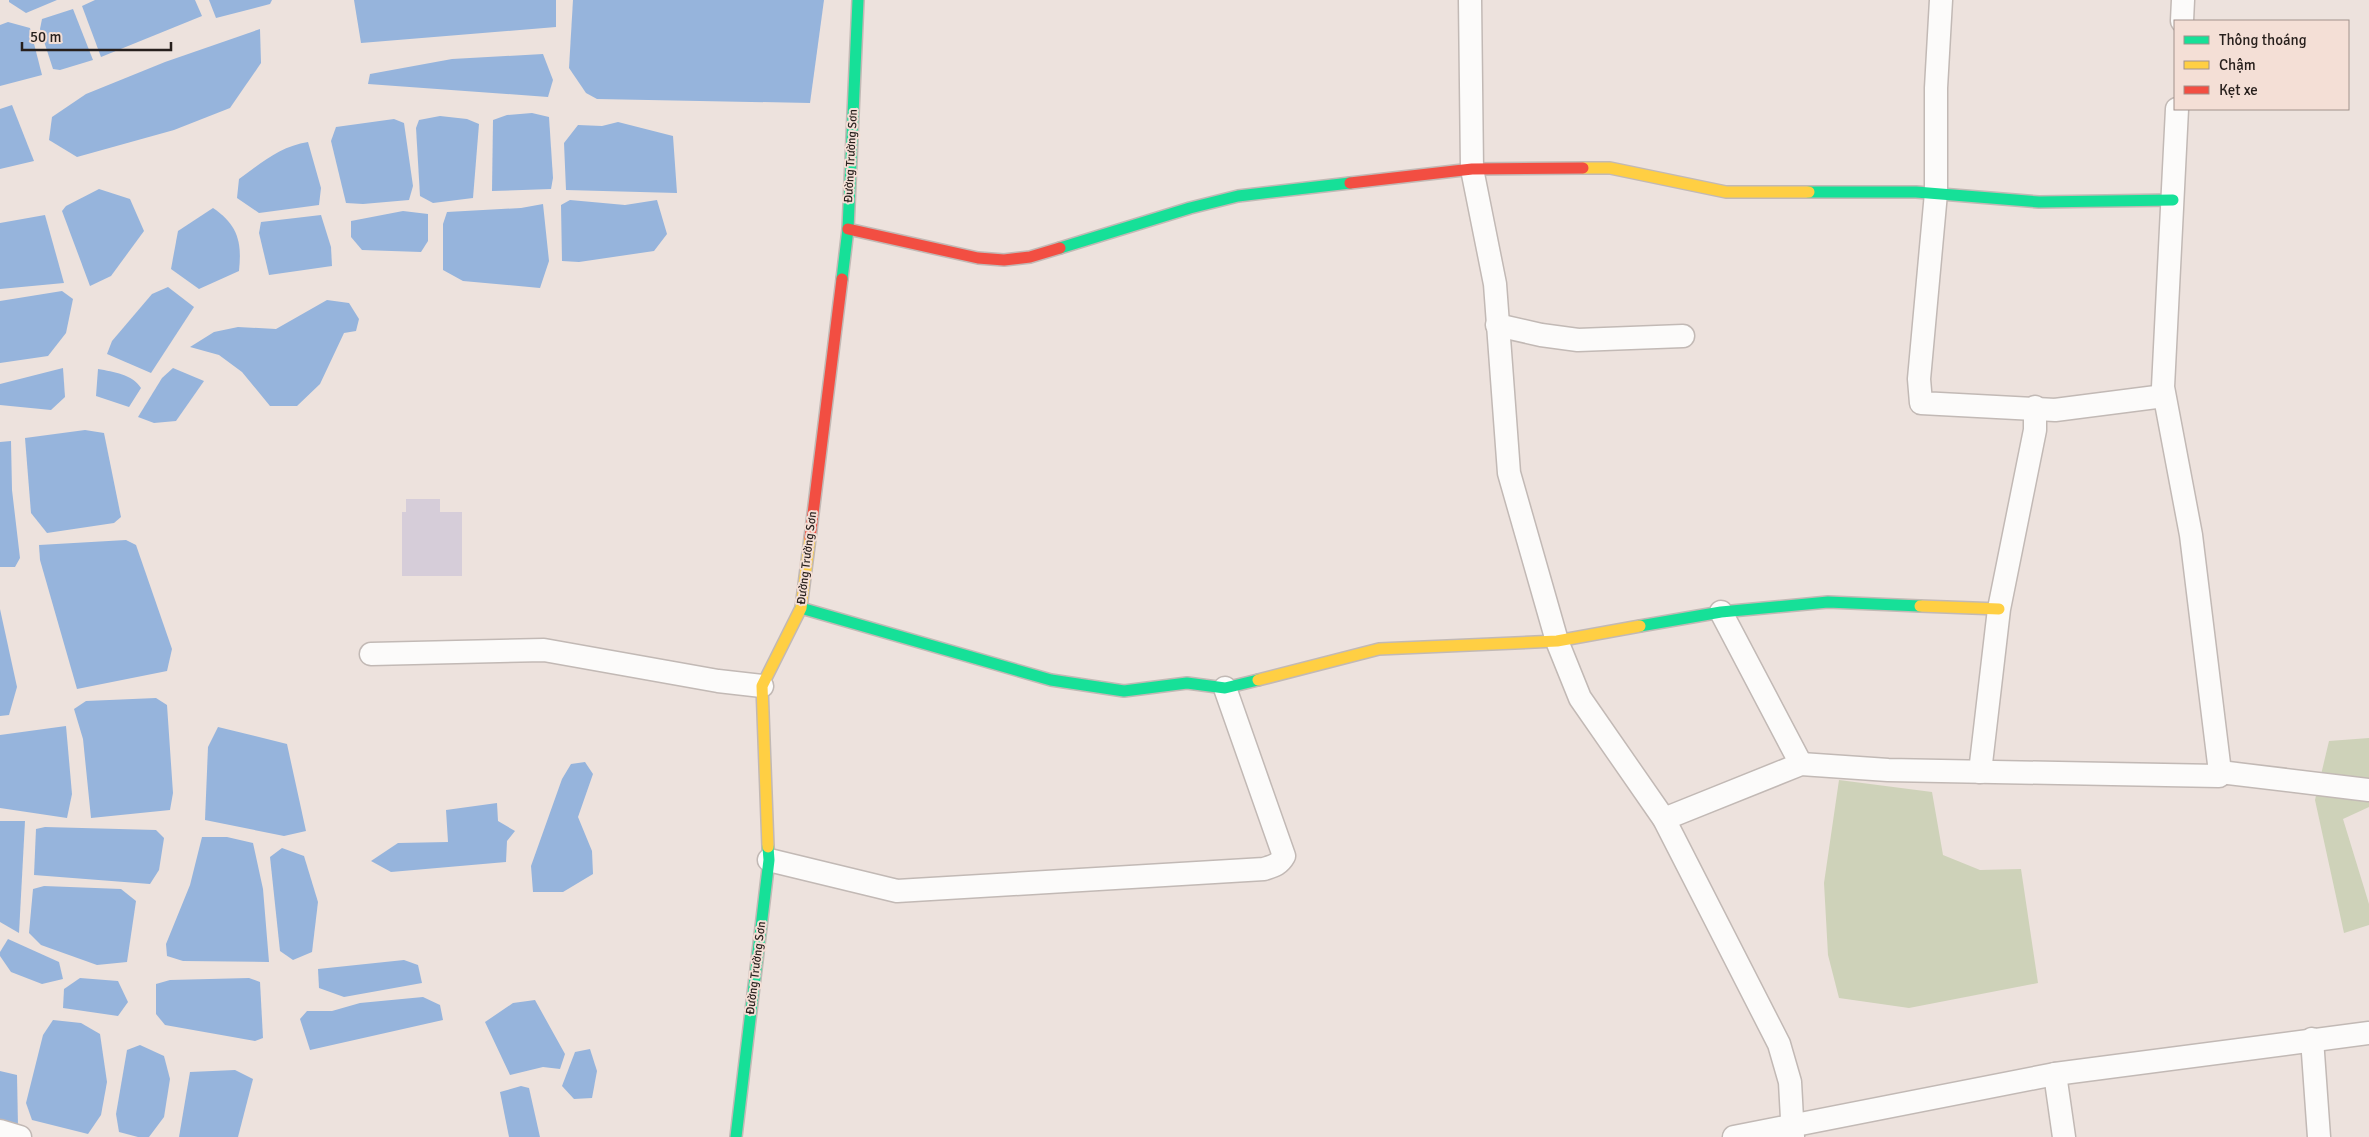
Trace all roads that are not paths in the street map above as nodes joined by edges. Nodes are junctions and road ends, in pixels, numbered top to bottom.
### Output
1 (858, 0) edge
2 (1470, 0) edge
3 (1941, 0) edge
4 (2183, 0) edge
5 (2182, 20) edge
6 (2177, 110) edge
7 (1472, 169) junction
8 (1936, 193) junction
9 (2172, 200) junction
10 (848, 229) junction
11 (1497, 325) junction
12 (1683, 336) dead end
13 (2164, 396) junction
14 (2035, 407) junction
15 (801, 608) junction
16 (1999, 609) junction
17 (1721, 612) junction
18 (1557, 641) junction
19 (371, 654) dead end
20 (762, 686) junction
21 (1225, 688) junction
22 (1801, 764) junction
23 (1980, 772) junction
24 (2220, 772) junction
25 (2369, 790) edge
26 (1664, 819) junction
27 (769, 860) junction
28 (2369, 1033) edge
29 (2312, 1040) junction
30 (2055, 1074) junction
31 (0, 1131) edge
32 (1793, 1131) edge
33 (20, 1137) edge
34 (736, 1137) edge
35 (1734, 1137) edge
36 (2064, 1137) edge
37 (2319, 1137) edge

1 - 10 main road, Đường Trường Sơn
2 - 7 street
3 - 8 street
4 - 5 street
6 - 9 street
7 - 8 main road
7 - 10 main road
7 - 11 street
8 - 9 main road
8 - 14 street
9 - 13 street
10 - 15 main road, Đường Trường Sơn
11 - 12 street
11 - 18 street
13 - 14 street
13 - 24 street
14 - 16 street
15 - 20 main road, Đường Trường Sơn
15 - 21 main road
16 - 17 main road
16 - 23 street
17 - 18 main road
17 - 22 street
18 - 21 main road
18 - 26 street
19 - 20 street
20 - 27 main road, Đường Trường Sơn
21 - 27 street
22 - 23 street
22 - 26 street
23 - 24 street
24 - 25 street
26 - 32 street
27 - 34 main road, Đường Trường Sơn
28 - 29 street
29 - 30 street
29 - 37 street
30 - 32 street
30 - 36 street
31 - 33 street
32 - 35 street

